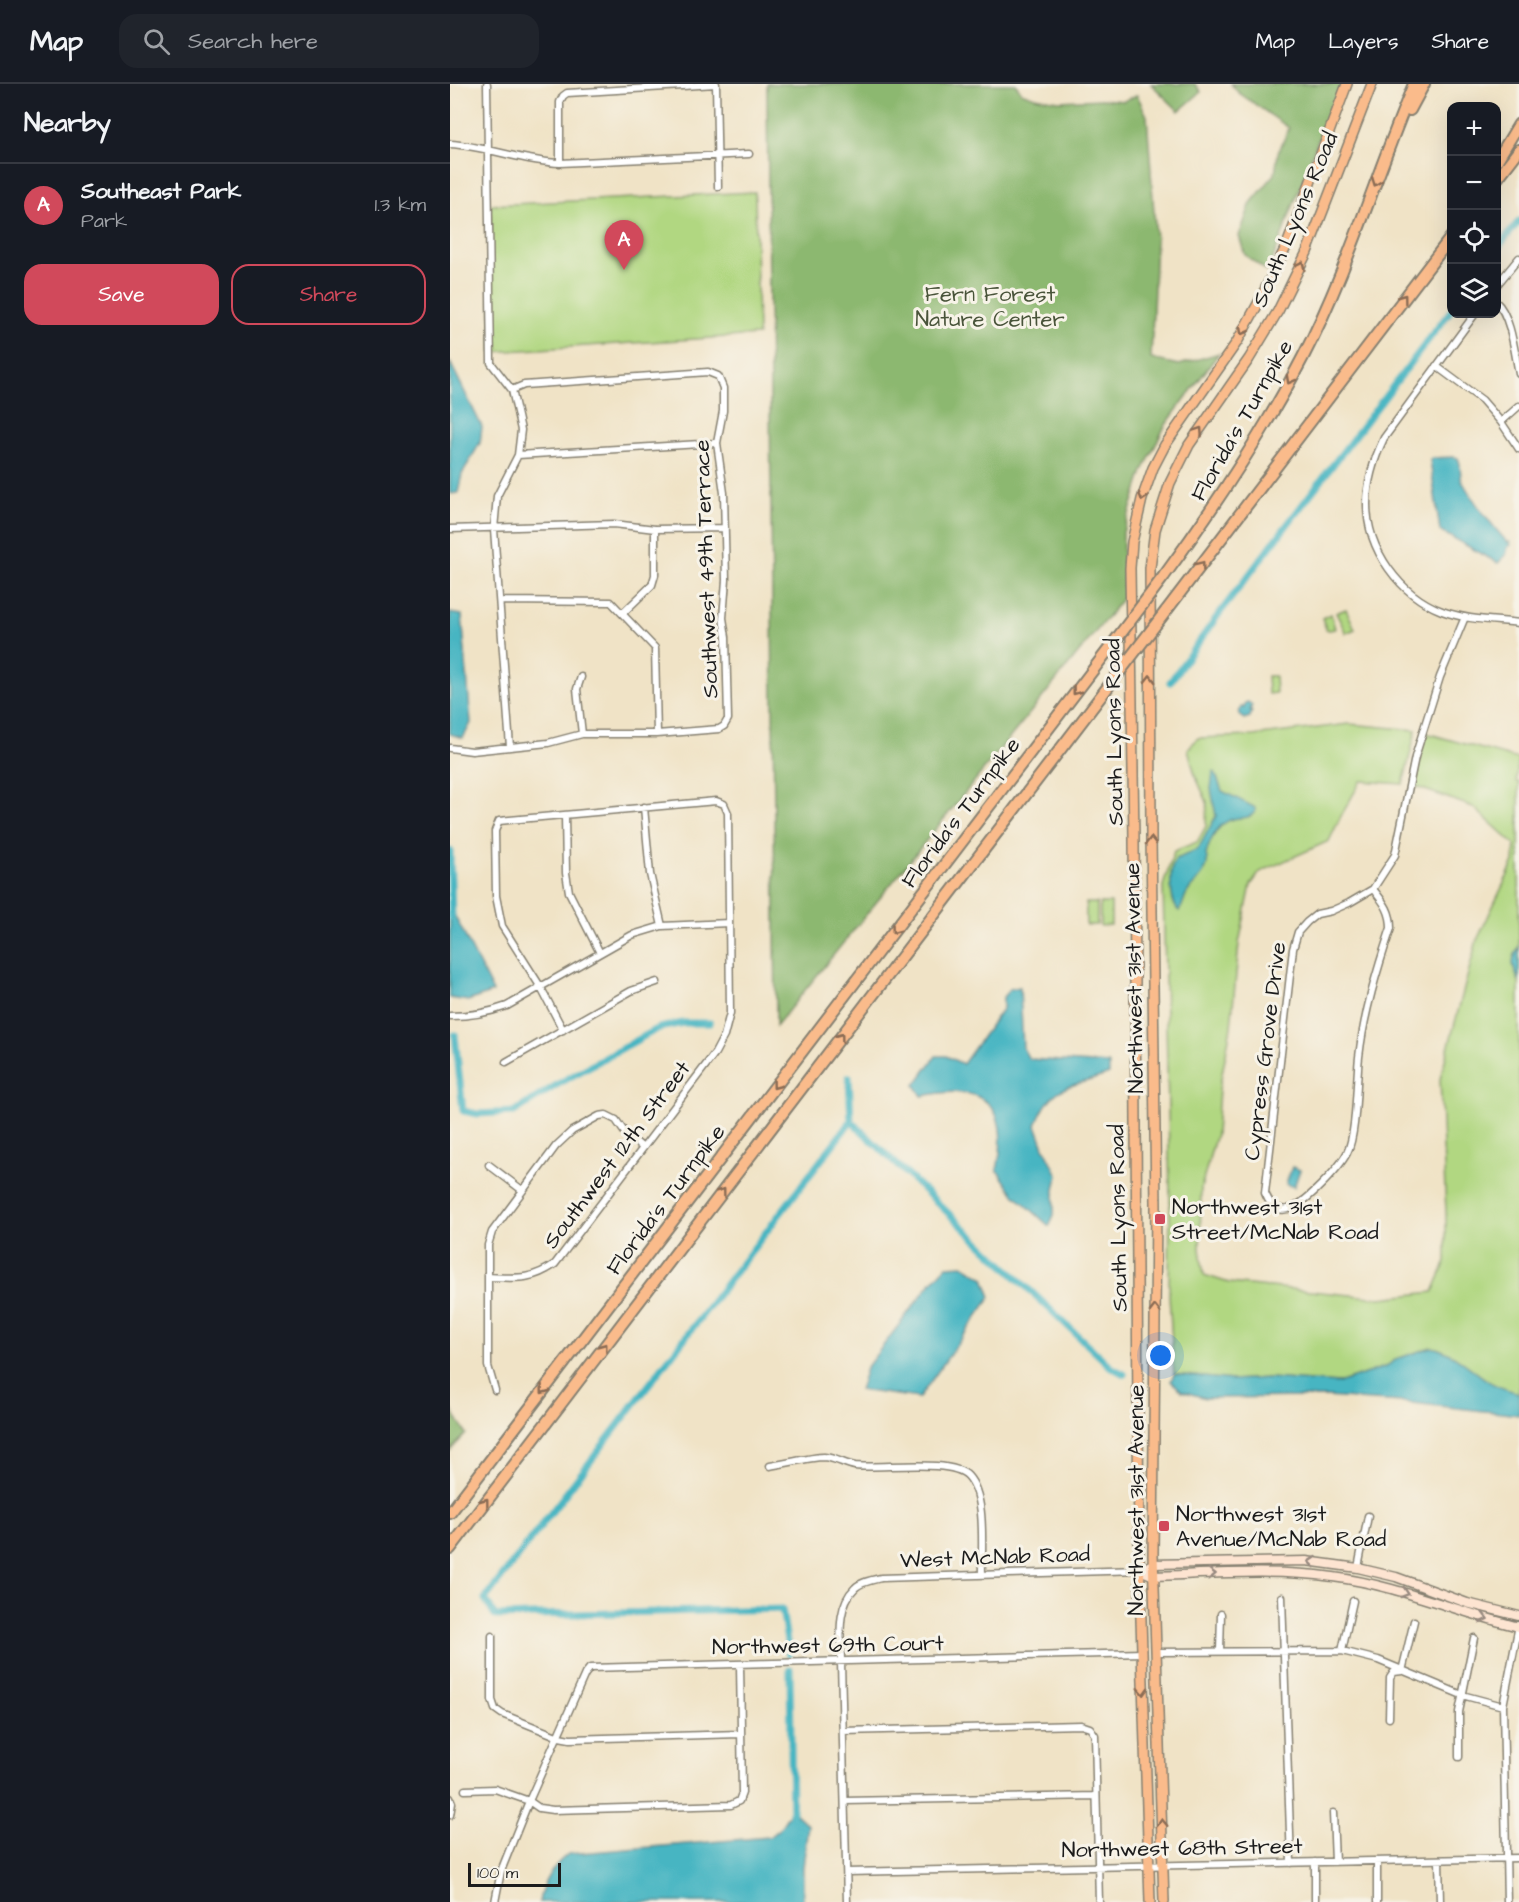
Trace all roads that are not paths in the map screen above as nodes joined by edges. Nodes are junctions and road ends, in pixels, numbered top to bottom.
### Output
1 (487, 84) edge
2 (716, 84) edge
3 (1347, 84) edge
4 (1372, 84) edge
5 (1414, 84) edge
6 (1424, 84) edge
7 (1519, 124) edge
8 (1397, 127) junction
9 (450, 144) edge
10 (487, 150) junction
11 (1519, 150) edge
12 (749, 154) dead end
13 (718, 156) junction
14 (1500, 156) edge
15 (560, 163) junction
16 (1501, 175) edge
17 (718, 187) dead end
18 (1447, 243) edge
19 (1519, 258) edge
20 (1501, 281) edge
21 (1501, 306) edge
22 (1472, 318) edge
23 (1436, 366) junction
24 (1519, 374) edge
25 (513, 390) junction
26 (1519, 406) edge
27 (1501, 422) junction
28 (717, 443) junction
29 (1519, 449) edge
30 (518, 455) junction
31 (725, 528) junction
32 (494, 529) junction
33 (655, 529) junction
34 (450, 530) edge
35 (501, 601) junction
36 (623, 613) junction
37 (1465, 617) junction
38 (1519, 623) edge
39 (581, 677) dead end
40 (582, 734) junction
41 (657, 734) junction
42 (1150, 737) joint
43 (510, 747) junction
44 (450, 748) edge
45 (644, 807) junction
46 (565, 815) junction
47 (1373, 889) junction
48 (729, 923) junction
49 (662, 926) junction
50 (600, 953) junction
51 (657, 982) dead end
52 (540, 987) junction
53 (1134, 1002) junction
54 (1152, 1002) junction
55 (450, 1016) edge
56 (563, 1030) junction
57 (506, 1062) dead end
58 (643, 1148) junction
59 (489, 1165) dead end
60 (522, 1190) junction
61 (488, 1277) junction
62 (495, 1390) dead end
63 (1137, 1431) joint
64 (770, 1466) dead end
65 (450, 1513) edge
66 (1368, 1515) dead end
67 (450, 1549) edge
68 (1154, 1564) junction
69 (1358, 1568) junction
70 (1140, 1570) junction
71 (981, 1574) junction
72 (1154, 1576) junction
73 (1282, 1597) dead end
74 (1353, 1601) dead end
75 (1221, 1614) dead end
76 (1519, 1616) edge
77 (1414, 1621) dead end
78 (1519, 1626) edge
79 (492, 1636) dead end
80 (1474, 1638) dead end
81 (1220, 1651) junction
82 (1285, 1651) junction
83 (1342, 1651) junction
84 (1156, 1652) junction
85 (1142, 1653) junction
86 (841, 1662) junction
87 (740, 1664) junction
88 (1402, 1671) junction
89 (1462, 1695) junction
90 (1503, 1706) junction
91 (1389, 1718) dead end
92 (843, 1731) junction
93 (740, 1734) junction
94 (559, 1737) junction
95 (1459, 1757) dead end
96 (465, 1790) dead end
97 (1096, 1796) junction
98 (450, 1798) edge
99 (529, 1802) junction
100 (845, 1802) junction
101 (1333, 1813) dead end
102 (450, 1815) edge
103 (1506, 1858) junction
104 (1519, 1858) edge
105 (1439, 1860) junction
106 (1377, 1861) junction
107 (1315, 1862) junction
108 (1335, 1862) junction
109 (1291, 1863) junction
110 (1149, 1865) junction
111 (1163, 1865) junction
112 (1098, 1866) junction
113 (847, 1872) junction
114 (495, 1902) edge
115 (847, 1902) edge
116 (1099, 1902) edge
117 (1150, 1902) edge
118 (1164, 1902) edge
119 (1315, 1902) edge
120 (1377, 1902) edge
121 (1440, 1902) edge
122 (1507, 1902) edge

1 - 10 street
2 - 13 street
2 - 15 street
3 -> 53 main road, South Lyons Road
42 -> 4 main road, South Lyons Road
5 - 8 highway, Florida's Turnpike
6 - 8 highway
7 - 14 highway
8 -> 65 highway, Florida's Turnpike, bridge
9 - 10 street
10 - 15 street
10 - 25 street
11 - 16 highway
12 - 13 street
13 - 15 street
13 - 17 street
67 -> 18 highway, Florida's Turnpike, bridge
19 - 20 street
21 - 24 street
22 - 23 street
23 - 27 street
23 - 37 street
25 - 28 street, Southwest 49th Terrace
25 - 30 street
26 - 27 street
27 - 29 street
28 - 30 street
28 - 31 street, Southwest 49th Terrace
30 - 32 street
31 - 33 street
31 - 41 street, Southwest 49th Terrace
32 - 33 street
32 - 34 street
32 - 35 street
33 - 36 street
35 - 36 street
35 - 43 street
36 - 41 street
37 - 38 street
37 - 47 street, Cypress Grove Drive
39 - 40 street
40 - 41 street
40 - 43 street
54 -> 42 main road, Northwest 31st Avenue
43 - 44 street
45 - 46 street
45 - 48 street
45 - 49 street
46 - 50 street
46 - 52 street
47 - 47 street, Cypress Grove Drive
48 - 49 street
48 - 58 street, Southwest 12th Street
49 - 50 street
50 - 52 street
51 - 56 street
52 - 55 street
52 - 56 street
53 - 54 main road
53 - 63 main road, South Lyons Road
68 -> 54 main road, Northwest 31st Avenue
56 - 57 street
58 - 60 street
58 - 61 street, Southwest 12th Street
59 - 60 street
60 - 61 street
61 - 62 street
63 - 70 main road, Northwest 31st Avenue
64 - 71 street
66 - 69 street
69 -> 68 main road, West McNab Road
68 - 70 main road, West McNab Road
68 - 72 main road, Northwest 31st Avenue
69 - 76 main road, West McNab Road
70 - 71 street, West McNab Road
70 - 72 main road, West McNab Road
70 - 85 main road, Northwest 31st Avenue
71 - 86 street, West McNab Road
72 -> 78 main road, West McNab Road
72 - 84 main road, Northwest 31st Avenue
73 - 82 street
74 - 83 street
75 - 81 street
77 - 88 street
78 - 90 street
79 - 94 street
80 - 89 street
81 - 82 street
81 - 84 street
82 - 83 street
82 - 109 street
83 - 88 street
111 -> 84 main road, Northwest 31st Avenue
85 - 86 street, Northwest 69th Court
85 -> 110 main road, Northwest 31st Avenue
86 - 87 street, Northwest 69th Court
86 - 92 street
87 - 93 street
87 - 94 street, Northwest 69th Court
88 - 89 street
88 - 91 street
89 - 90 street
89 - 95 street
90 - 103 street
92 - 97 street
92 - 100 street
93 - 94 street
93 - 99 street
94 - 99 street
96 - 99 street
97 - 100 street
97 - 112 street
98 - 102 street
99 - 114 street
100 - 113 street
101 - 108 street
103 - 104 street, Northwest 68th Street
103 - 105 street, Northwest 68th Street
103 - 122 street
105 - 106 street, Northwest 68th Street
105 - 121 street
106 - 108 street, Northwest 68th Street
106 - 120 street
107 - 108 street, Northwest 68th Street
107 - 109 street, Northwest 68th Street
107 - 119 street
109 - 111 street, Northwest 68th Street
110 - 111 street, Northwest 68th Street
110 - 112 street, Northwest 68th Street
110 - 117 main road, Northwest 31st Avenue
111 - 118 main road, Northwest 31st Avenue
112 - 113 street, Northwest 68th Street
112 - 116 street
113 - 115 street

